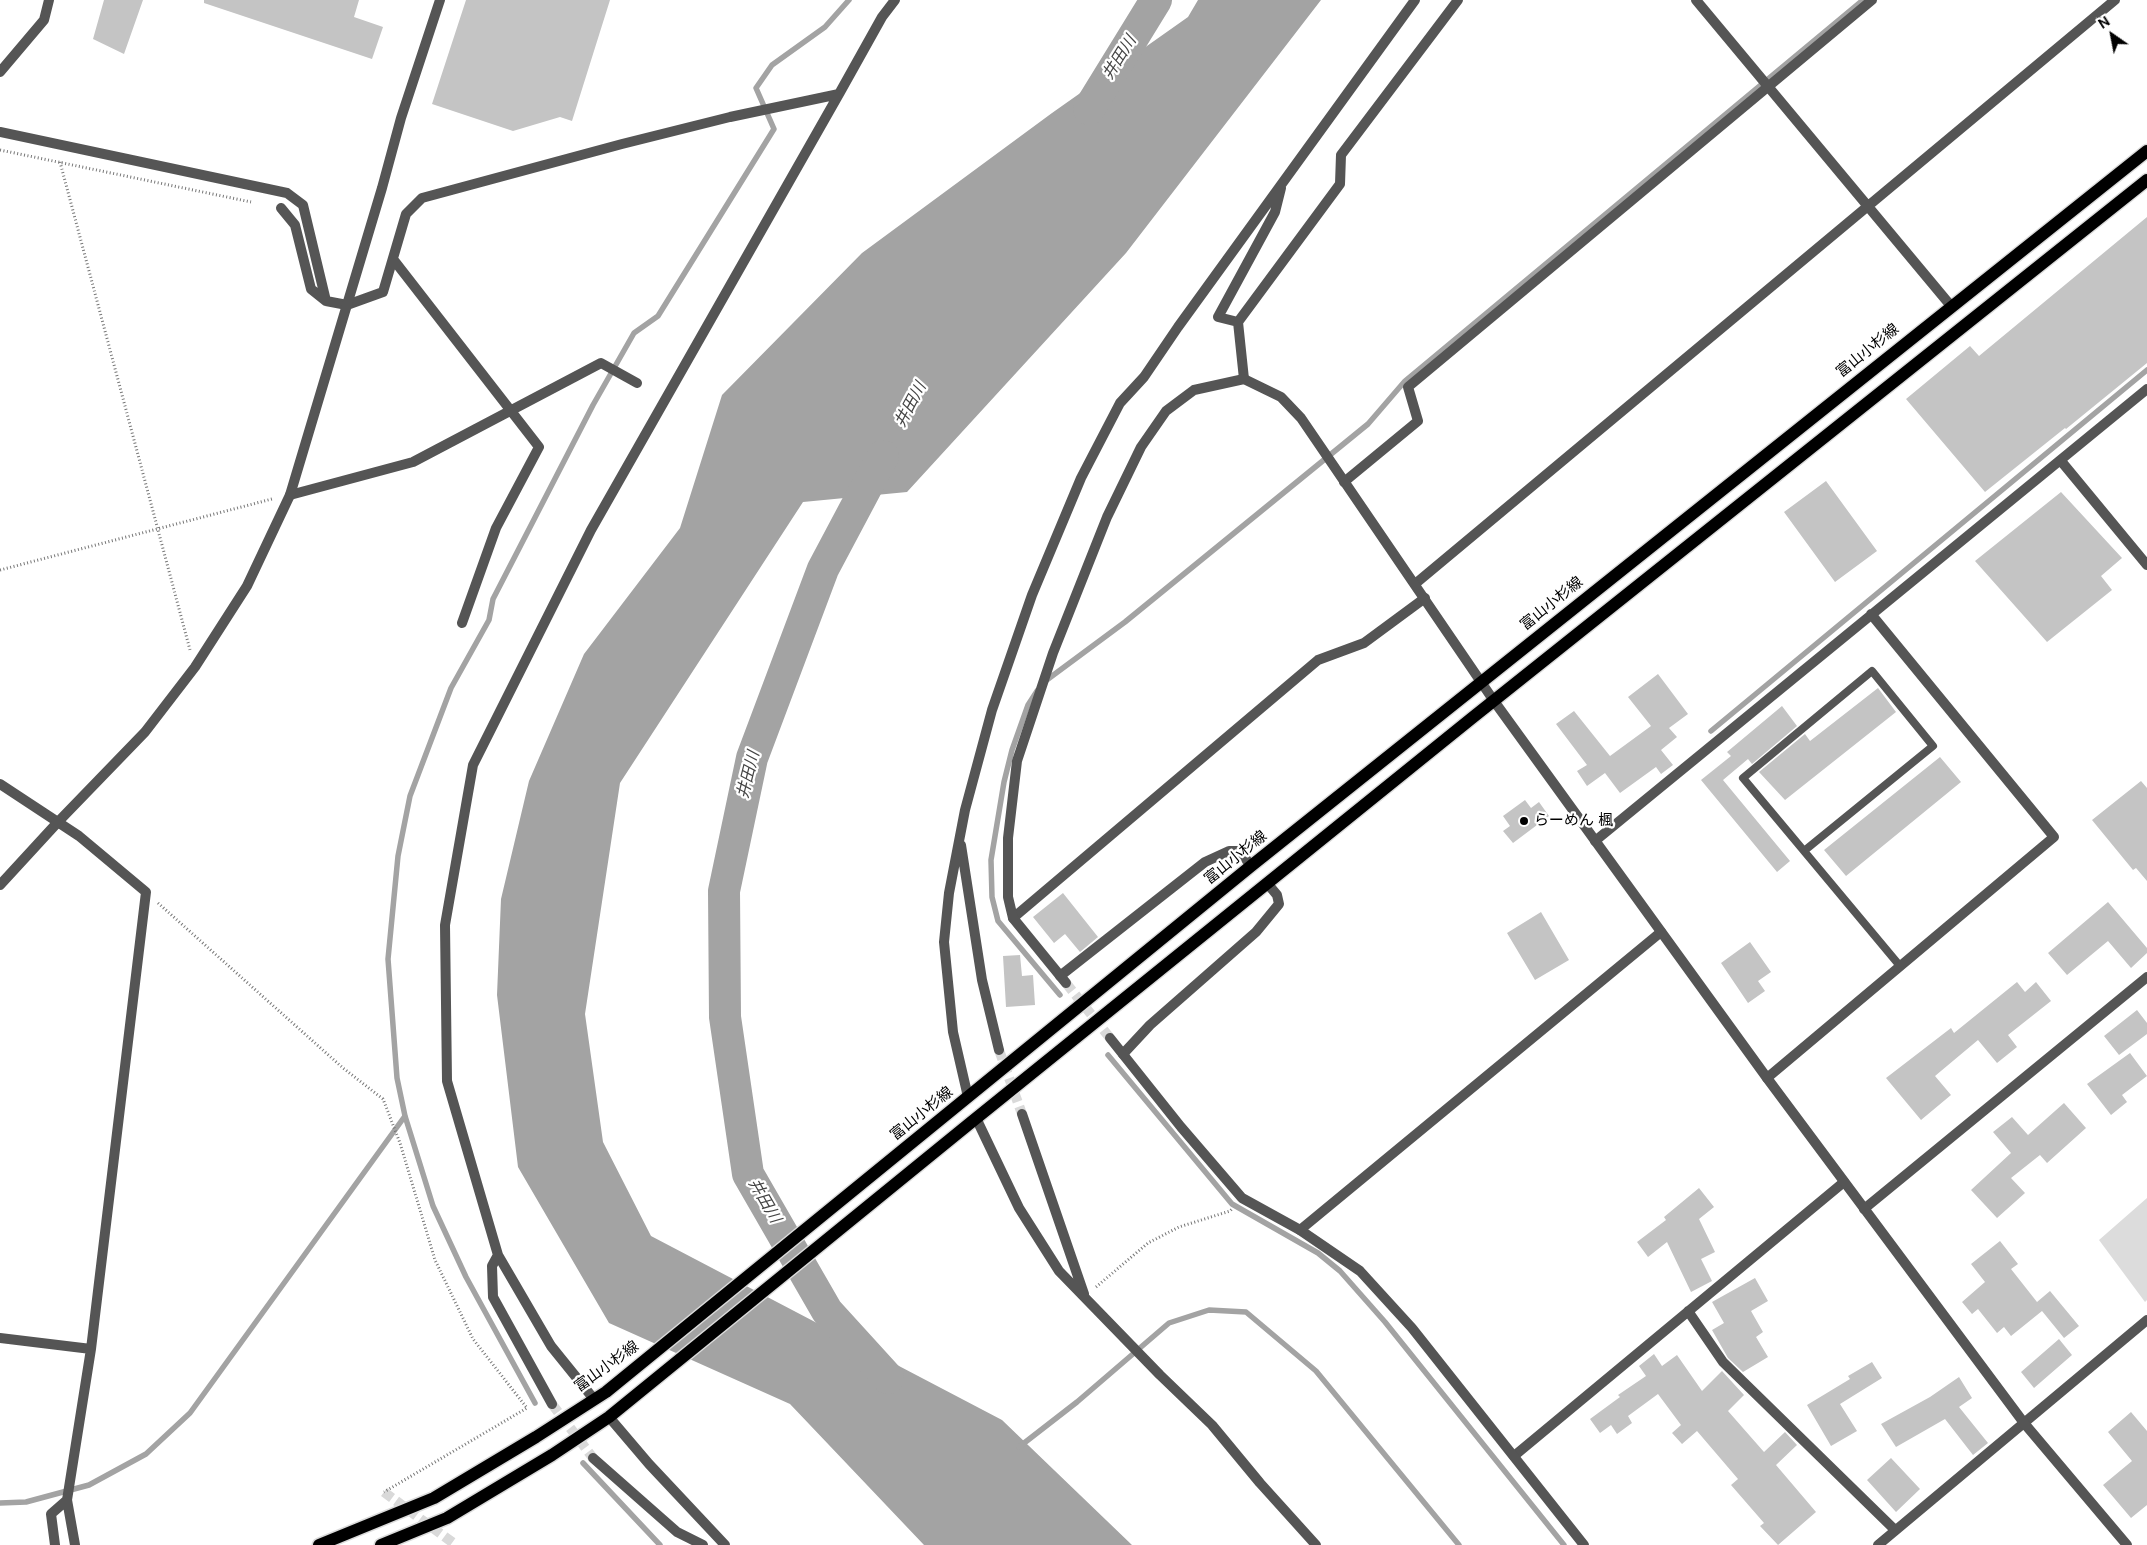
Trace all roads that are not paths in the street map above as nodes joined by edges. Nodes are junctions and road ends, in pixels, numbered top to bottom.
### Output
1 (50, 0) edge
2 (440, 0) edge
3 (895, 0) edge
4 (1415, 0) edge
5 (1458, 0) edge
6 (1696, 0) edge
7 (1872, 0) edge
8 (2115, 0) edge
9 (0, 72) edge
10 (1768, 86) junction
11 (839, 94) junction
12 (0, 132) edge
13 (2147, 151) edge
14 (2147, 180) edge
15 (1283, 183) junction
16 (1868, 206) junction
17 (281, 208) dead end
18 (393, 259) junction
19 (326, 301) junction
20 (347, 306) junction
21 (1951, 306) junction
22 (1238, 322) junction
23 (1244, 379) junction
24 (637, 383) dead end
25 (2147, 389) edge
26 (511, 411) junction
27 (2061, 461) junction
28 (1344, 482) junction
29 (290, 494) junction
30 (2147, 565) edge
31 (1415, 584) junction
32 (1425, 598) junction
33 (1871, 614) junction
34 (462, 623) dead end
35 (1481, 682) junction
36 (1494, 701) junction
37 (0, 784) edge
38 (57, 823) junction
39 (960, 837) junction
40 (1594, 840) junction
41 (1804, 851) junction
42 (1252, 866) junction
43 (1267, 883) junction
44 (0, 886) edge
45 (1013, 918) junction
46 (1661, 932) junction
47 (1900, 966) junction
48 (2147, 977) edge
49 (1110, 1038) tunnel mouth
50 (999, 1050) tunnel mouth
51 (1123, 1054) junction
52 (1766, 1078) junction
53 (964, 1101) junction
54 (1022, 1114) tunnel mouth
55 (972, 1120) junction
56 (1844, 1182) junction
57 (1864, 1209) junction
58 (1300, 1230) junction
59 (498, 1255) junction
60 (1085, 1297) junction
61 (1688, 1311) junction
62 (2147, 1320) edge
63 (0, 1338) edge
64 (91, 1349) junction
65 (593, 1398) junction
66 (552, 1404) tunnel mouth
67 (609, 1417) junction
68 (2024, 1423) junction
69 (1514, 1456) junction
70 (593, 1458) tunnel mouth
71 (67, 1500) junction
72 (1895, 1530) junction
73 (55, 1545) edge
74 (75, 1545) edge
75 (319, 1545) edge
76 (381, 1545) edge
77 (703, 1545) edge
78 (725, 1545) edge
79 (1316, 1545) edge
80 (1584, 1545) edge
81 (1878, 1545) edge
82 (2127, 1545) edge

1 - 9 street
2 - 20 street
3 - 11 street
4 - 15 street
5 - 22 street
6 - 10 street
7 - 10 street
8 - 16 street
10 - 16 street
10 - 28 street
11 - 18 street
11 - 59 street
12 - 19 street
13 - 21 main road, 富山小杉線
14 - 36 main road
15 - 22 street
15 - 39 street
16 - 21 street
16 - 31 street
17 - 19 street
18 - 20 street
18 - 26 street
19 - 20 street
20 - 29 street
21 - 35 main road, 富山小杉線
22 - 23 street
23 - 28 street
23 - 45 street
24 - 26 street
25 - 27 street
26 - 29 street
26 - 34 street
27 - 30 street
27 - 33 street
28 - 31 street
29 - 38 street
31 - 32 street
32 - 35 street
32 - 45 street
33 - 40 street
33 - 47 street
35 - 36 street
35 - 42 main road, 富山小杉線
36 - 40 street
36 - 43 main road
37 - 38 street
38 - 44 street
38 - 64 street
39 - 50 street
39 - 53 street
40 - 46 street
41 - 41 lane
41 - 47 lane
42 - 45 street
42 - 53 main road, 富山小杉線
43 - 51 street
43 - 55 main road
46 - 52 street
46 - 58 street
47 - 52 street
48 - 57 street
49 - 51 street
51 - 58 street
52 - 56 street
53 - 65 main road, 富山小杉線
54 - 60 street
55 - 60 street
55 - 67 main road
56 - 57 street
56 - 61 street
57 - 68 street
58 - 69 street
59 - 65 street
59 - 66 street
60 - 79 street
61 - 69 street
61 - 72 street
62 - 68 street
63 - 64 street
64 - 71 street
65 - 75 main road, 富山小杉線
67 - 76 main road
67 - 78 street
68 - 72 street
68 - 82 street
69 - 80 street
70 - 77 street
71 - 73 street
71 - 74 street
72 - 81 street

